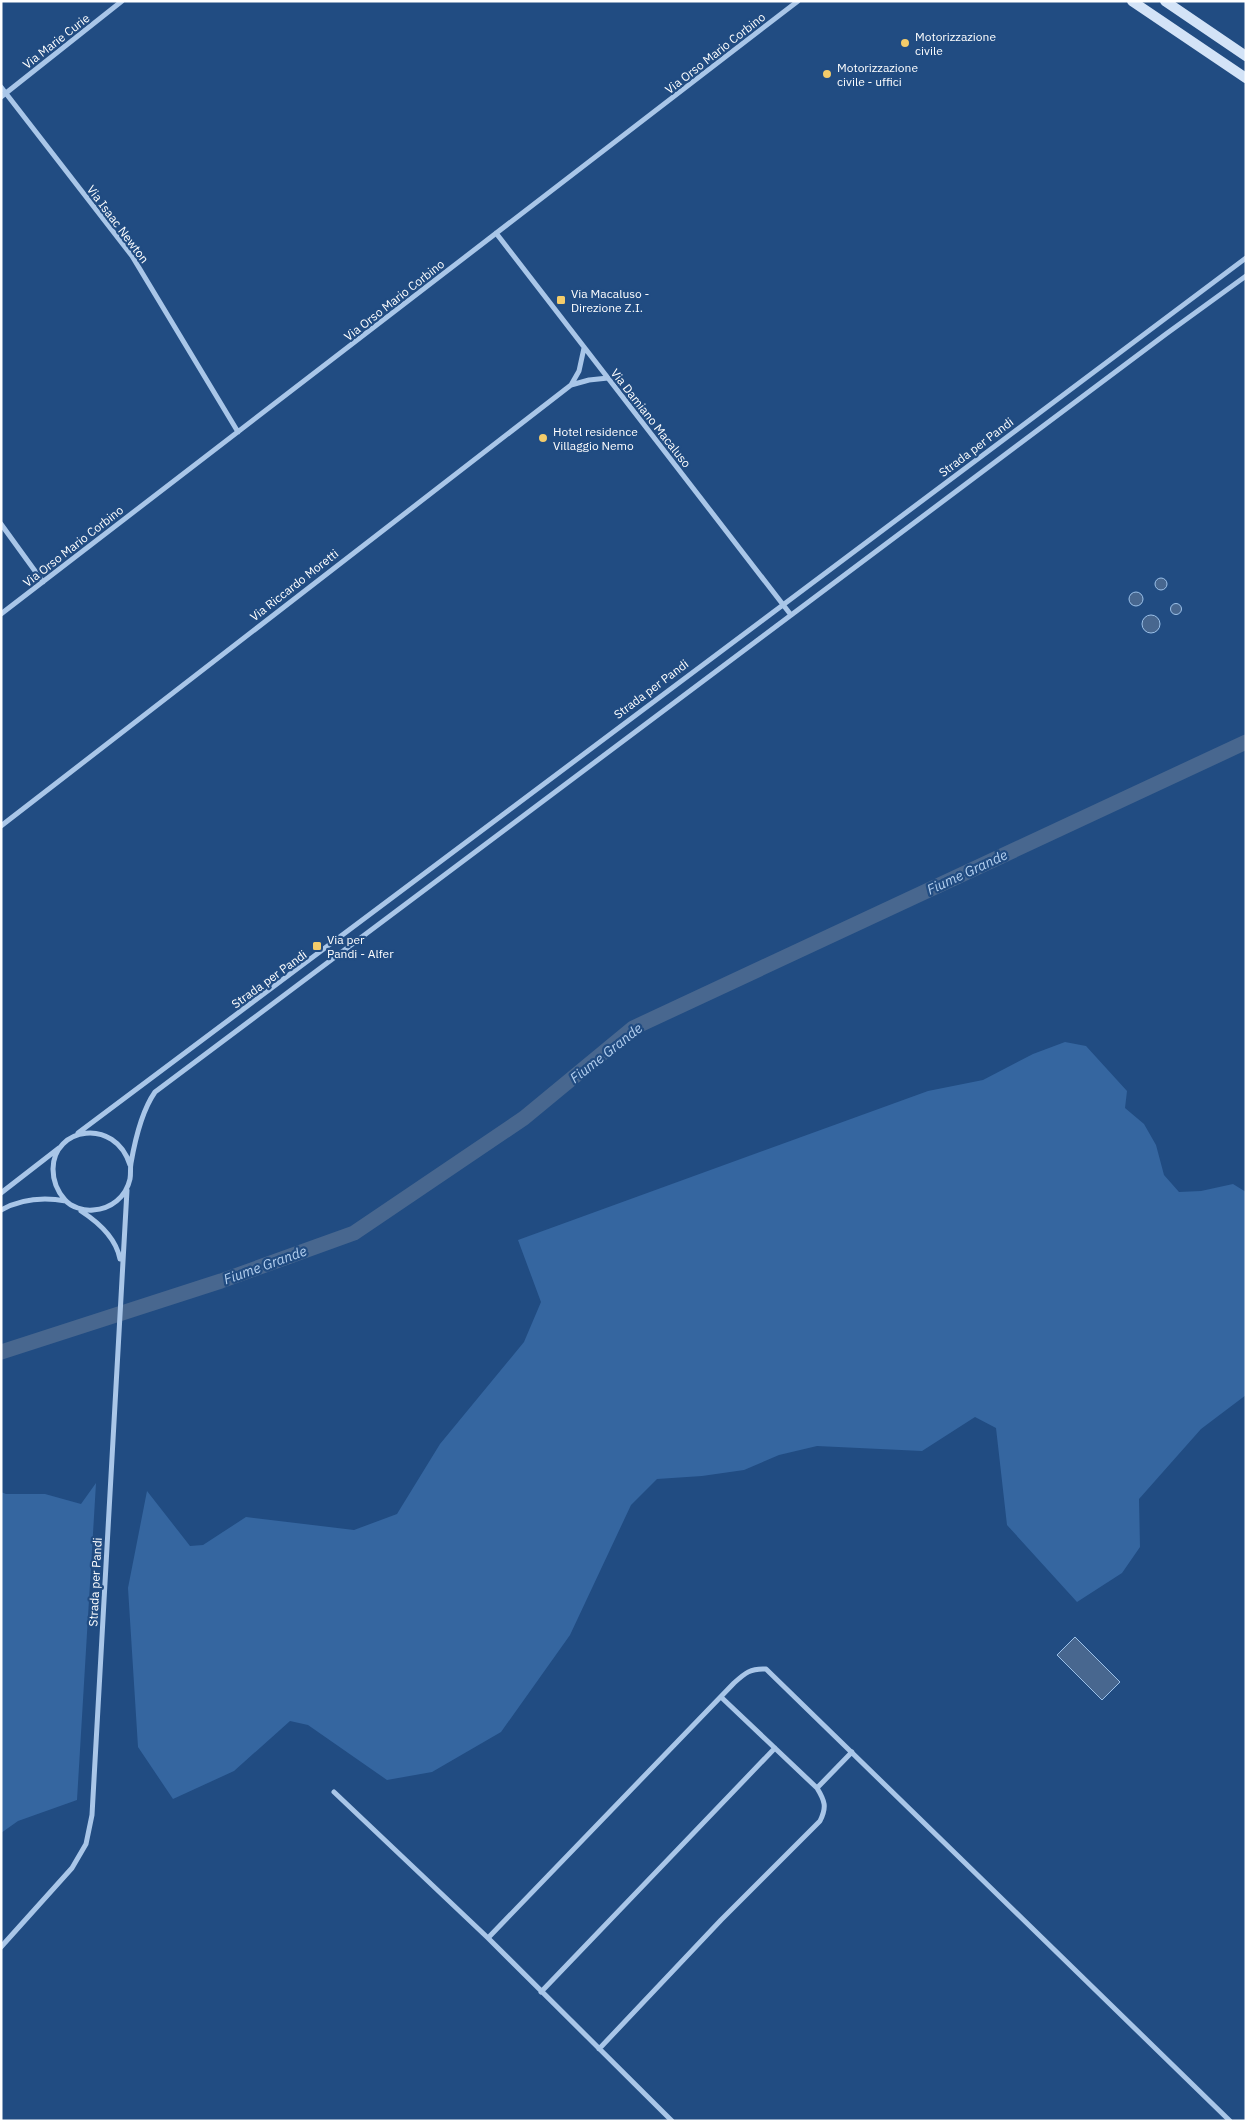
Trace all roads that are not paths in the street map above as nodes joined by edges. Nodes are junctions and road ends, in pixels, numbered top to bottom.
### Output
1 (122, 1) edge
2 (798, 1) edge
3 (1132, 1) edge
4 (1165, 1) edge
5 (1246, 56) edge
6 (1246, 78) edge
7 (1, 87) edge
8 (4, 95) edge
9 (496, 233) junction
10 (1246, 258) edge
11 (1246, 276) edge
12 (584, 348) junction
13 (608, 378) junction
14 (571, 385) junction
15 (238, 432) junction
16 (1, 524) edge
17 (43, 582) junction
18 (782, 604) junction
19 (1, 614) edge
20 (791, 615) junction
21 (1, 826) edge
22 (71, 1138) junction
23 (63, 1145) junction
24 (130, 1166) junction
25 (128, 1187) junction
26 (1, 1193) edge
27 (66, 1201) junction
28 (76, 1207) junction
29 (1, 1210) edge
30 (122, 1267) junction
31 (721, 1697) junction
32 (775, 1748) junction
33 (852, 1752) junction
34 (817, 1788) junction
35 (334, 1792) dead end
36 (488, 1938) junction
37 (1, 1947) edge
38 (541, 1992) junction
39 (599, 2049) junction
40 (672, 2121) edge
41 (1230, 2121) edge

1 - 8 street, Via Marie Curie
2 - 9 street, Via Orso Mario Corbino
3 - 6 street
4 - 5 street
7 - 8 street, Via Isaac Newton
8 - 15 street, Via Isaac Newton
9 - 12 street, Via Damiano Macaluso
9 - 15 street, Via Orso Mario Corbino
10 - 18 street, Strada per Pandi
11 - 20 street, Strada per Pandi
12 - 13 street, Via Damiano Macaluso
12 - 14 street
13 - 14 street, Via Riccardo Moretti
13 - 18 street, Via Damiano Macaluso
14 - 21 street, Via Riccardo Moretti
15 - 17 street, Via Orso Mario Corbino
16 - 17 street
17 - 19 street, Via Orso Mario Corbino
18 - 20 street, Via Damiano Macaluso
18 - 22 street, Strada per Pandi
20 - 24 street, Strada per Pandi
22 - 23 street, Strada per Pandi
22 - 24 street
23 - 26 street
23 - 27 street, Strada per Pandi
24 - 25 street, Strada per Pandi
25 - 28 street, Strada per Pandi
25 - 30 street, Strada per Pandi
27 - 28 street, Strada per Pandi
27 - 29 street
28 - 30 street
30 - 37 street, Strada per Pandi
31 - 32 street
31 - 33 street
31 - 36 street
32 - 34 street
32 - 38 street
33 - 34 street
33 - 41 street
34 - 39 street
35 - 36 street
36 - 38 street
38 - 39 street
39 - 40 street

